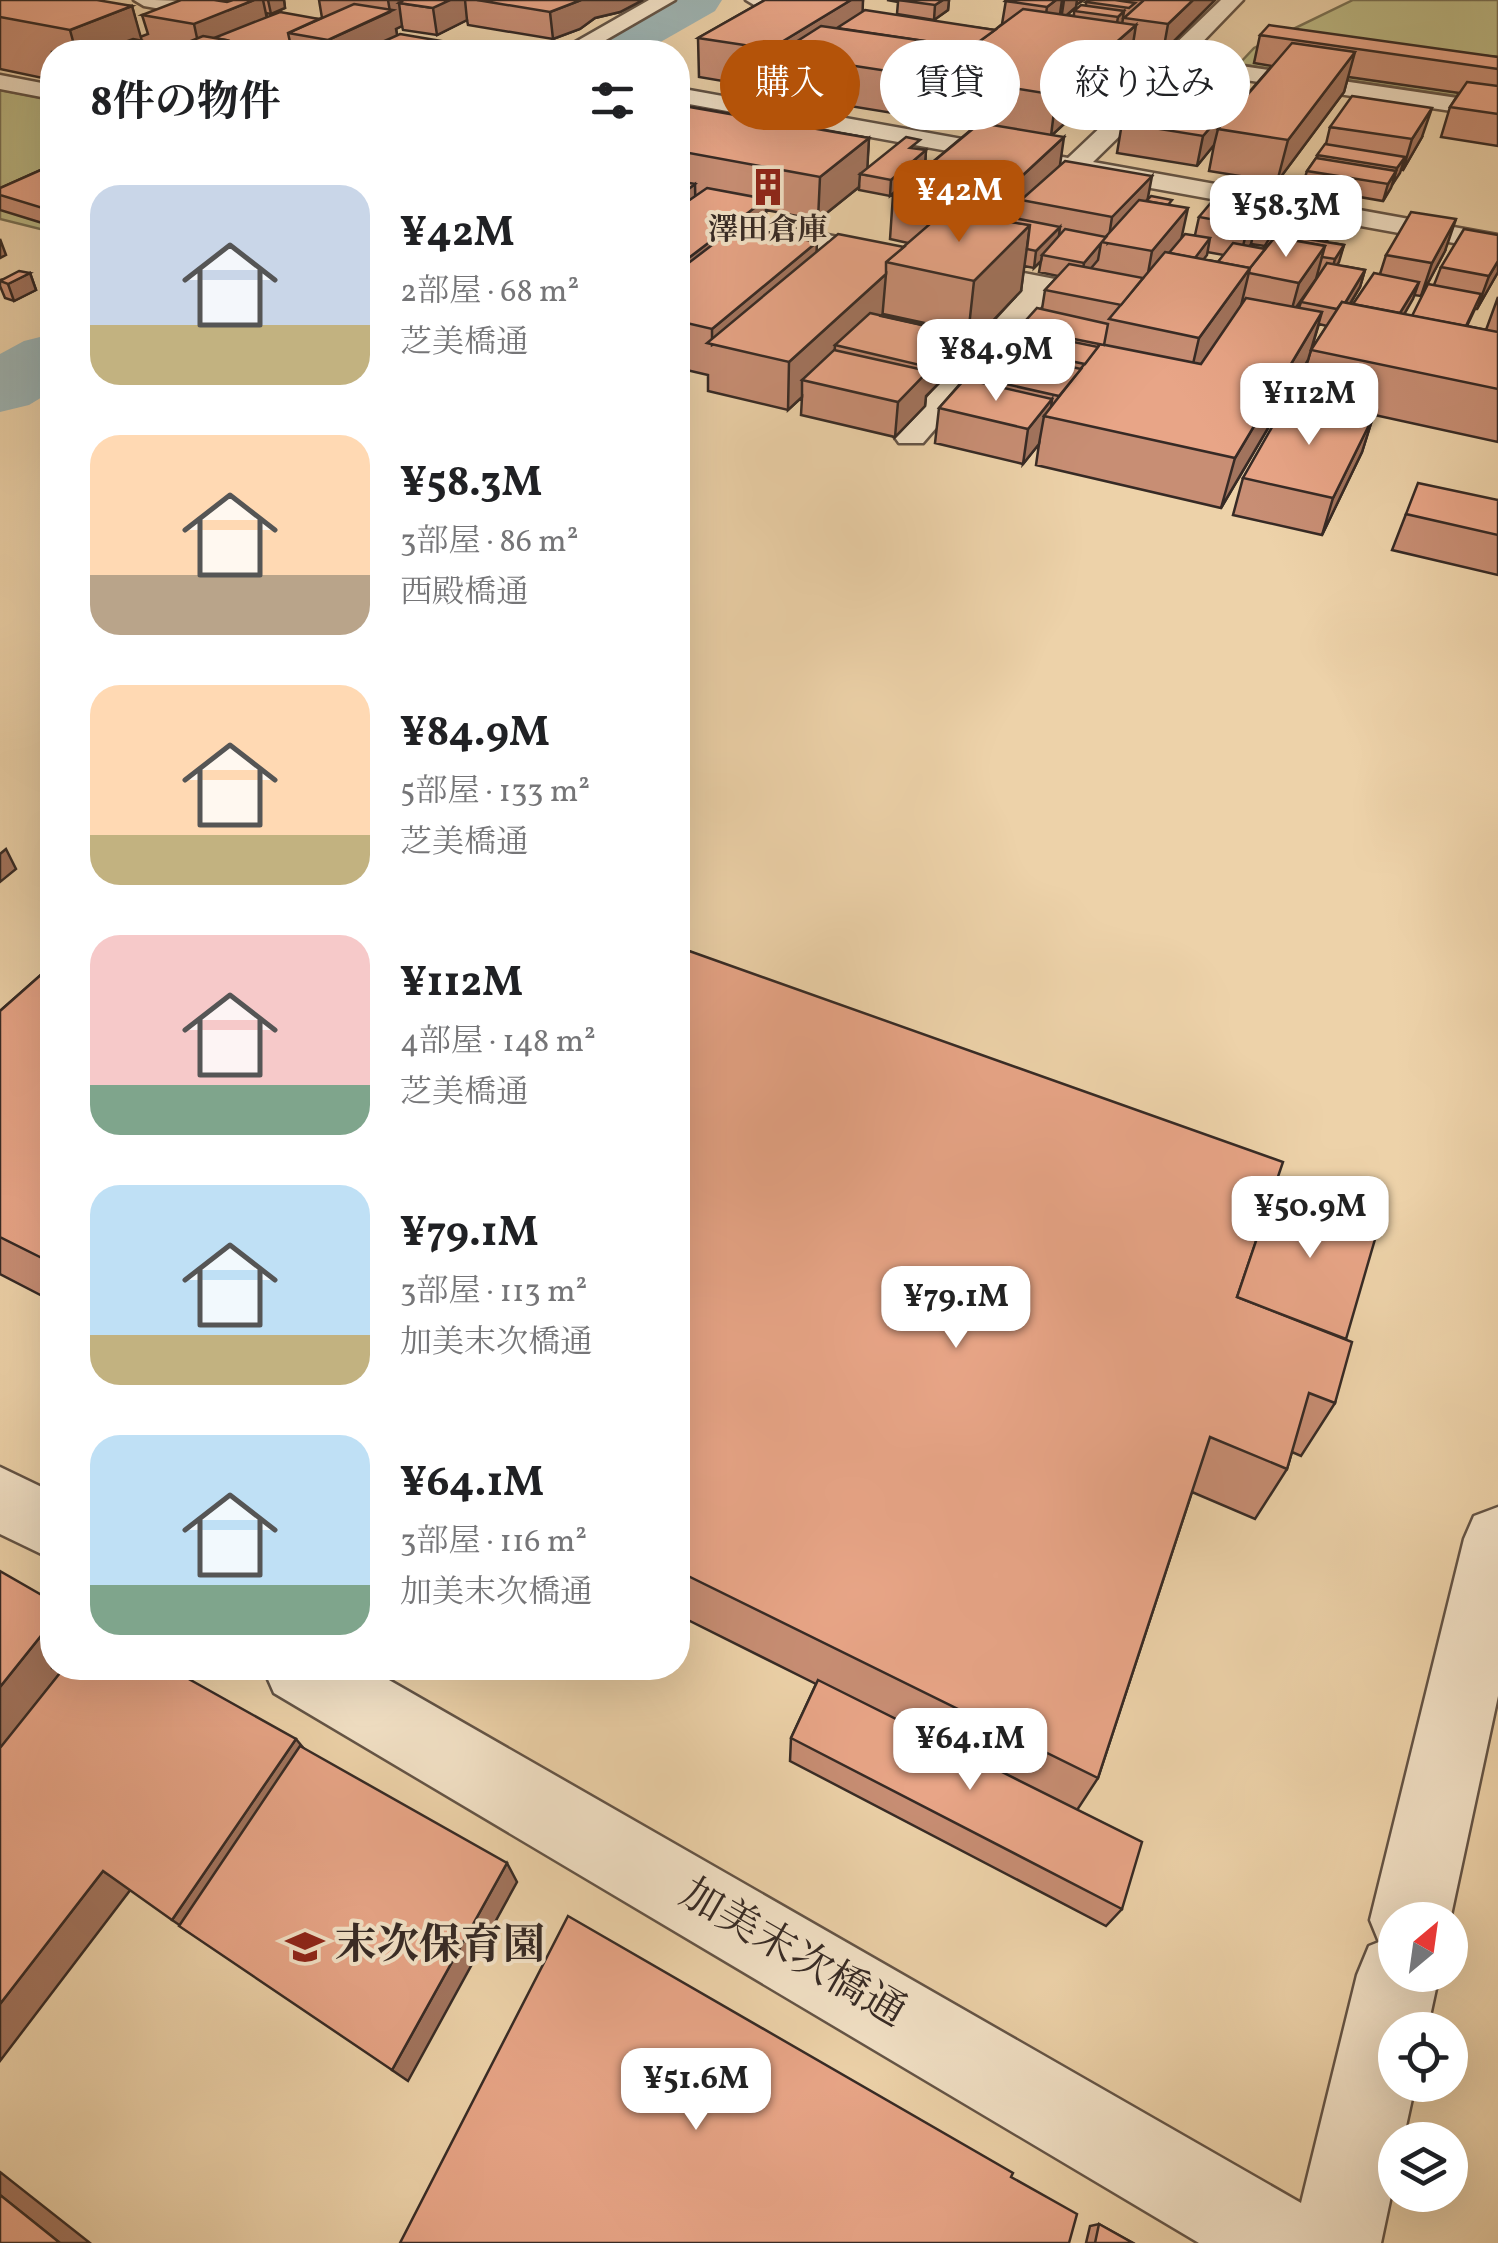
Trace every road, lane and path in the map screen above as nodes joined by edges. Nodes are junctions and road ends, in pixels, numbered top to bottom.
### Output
1 (144, 0) edge
2 (665, 0) edge
3 (756, 0) edge
4 (1233, 0) edge
5 (853, 14) edge
6 (262, 21) edge
7 (1072, 22) edge
8 (591, 40) edge
9 (1196, 40) edge
10 (1040, 43) edge
11 (1250, 74) edge
12 (0, 82) edge
13 (40, 90) edge
14 (690, 98) edge
15 (1498, 111) edge
16 (1109, 130) edge
17 (1082, 166) junction
18 (690, 216) edge
19 (1498, 243) edge
20 (1043, 286) junction
21 (1157, 308) edge
22 (910, 436) dead end
23 (0, 1498) edge
24 (40, 1520) edge
25 (1498, 1539) edge
26 (320, 1680) edge
27 (1414, 1902) edge
28 (1394, 1992) edge
29 (1284, 2243) edge
30 (1336, 2243) edge

1 - 6 street
2 - 8 street
3 - 5 street
4 - 9 street
7 - 10 street
11 - 15 street
12 - 13 street
14 - 17 street
16 - 17 street
17 - 19 street
18 - 20 street
20 - 21 street
20 - 22 street
23 - 24 street
25 - 27 street
26 - 29 street, 加美末次橋通
28 - 30 street

